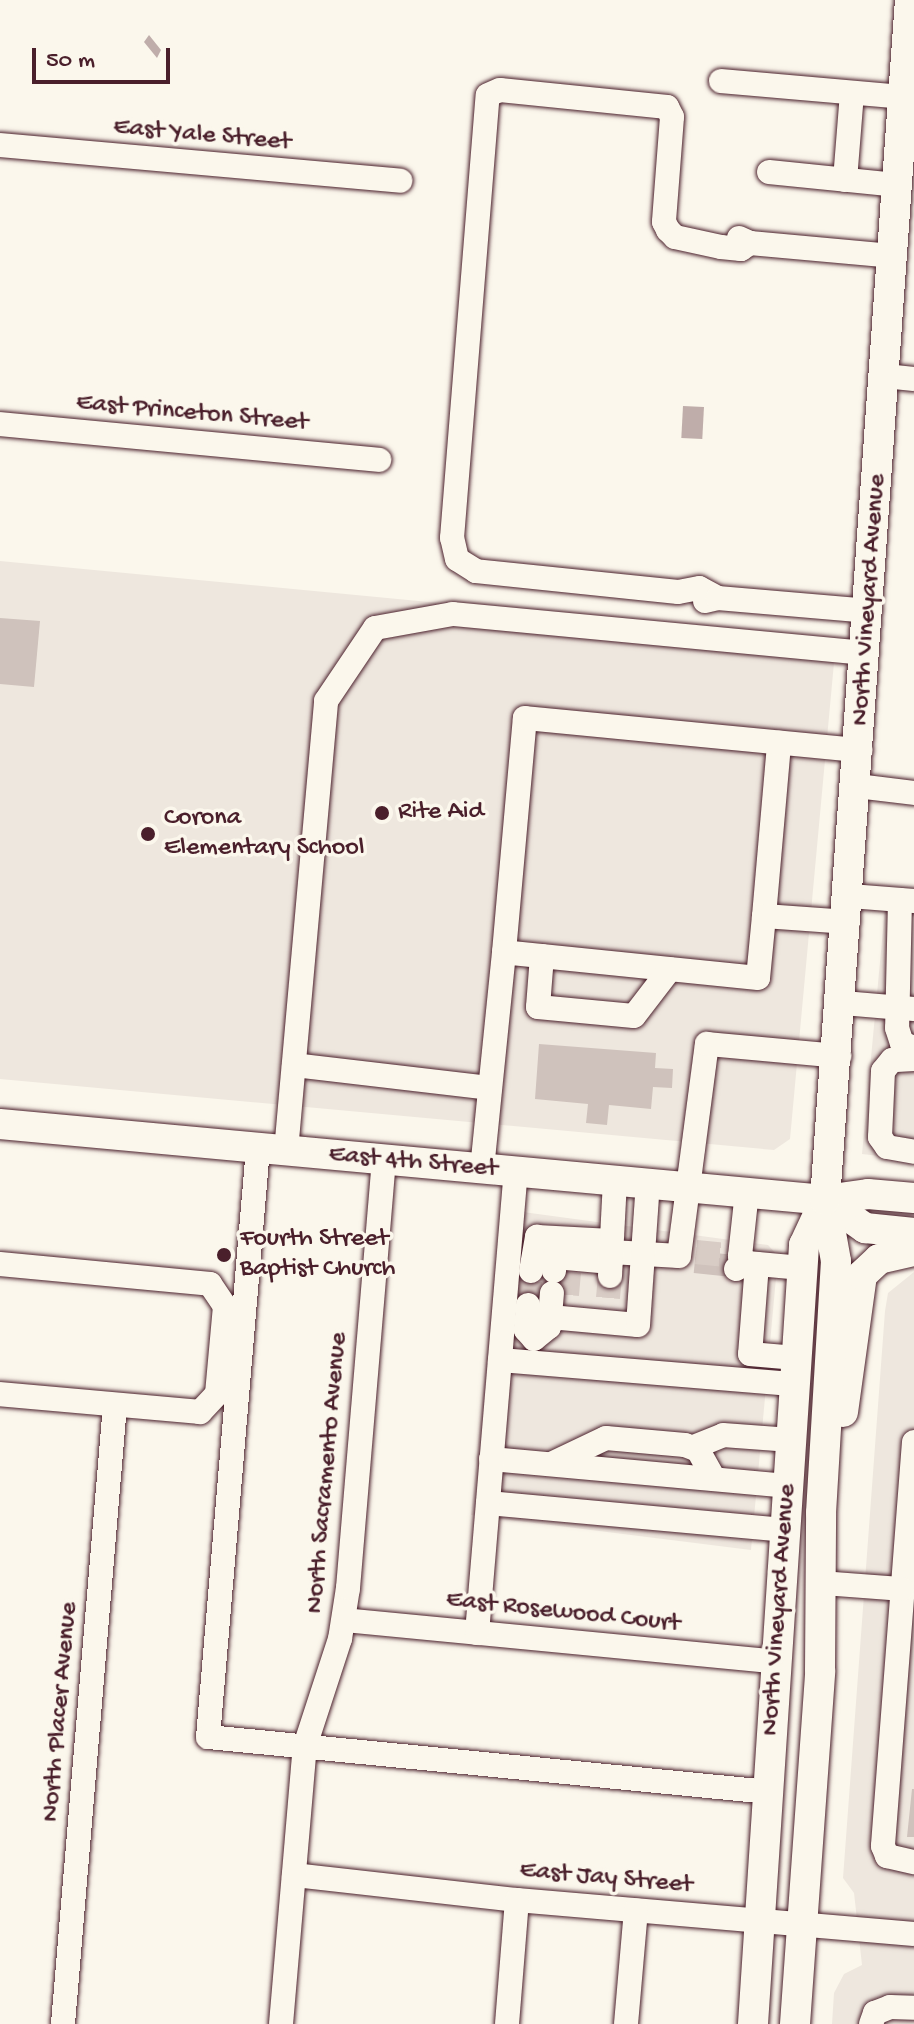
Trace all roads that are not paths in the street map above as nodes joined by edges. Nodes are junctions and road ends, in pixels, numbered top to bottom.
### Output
1 (910, 0) edge
2 (721, 81) dead end
3 (852, 93) junction
4 (907, 93) edge
5 (0, 145) edge
6 (769, 172) dead end
7 (845, 180) junction
8 (400, 181) dead end
9 (898, 185) junction
10 (894, 256) junction
11 (899, 378) edge
12 (0, 424) edge
13 (379, 460) dead end
14 (869, 611) junction
15 (866, 653) junction
16 (779, 743) junction
17 (860, 750) junction
18 (857, 786) junction
19 (914, 793) edge
20 (907, 900) edge
21 (849, 909) junction
22 (764, 916) junction
23 (504, 952) junction
24 (542, 956) junction
25 (670, 969) junction
26 (843, 1003) junction
27 (905, 1009) edge
28 (914, 1048) edge
29 (839, 1056) junction
30 (914, 1059) edge
31 (294, 1065) junction
32 (490, 1088) junction
33 (0, 1124) edge
34 (272, 1149) junction
35 (914, 1152) edge
36 (384, 1161) junction
37 (482, 1169) junction
38 (516, 1172) junction
39 (615, 1181) junction
40 (648, 1183) junction
41 (690, 1187) junction
42 (747, 1192) junction
43 (914, 1198) edge
44 (825, 1200) junction
45 (914, 1233) edge
46 (914, 1251) edge
47 (642, 1254) junction
48 (743, 1262) junction
49 (0, 1264) edge
50 (802, 1268) junction
51 (584, 1284) junction
52 (528, 1305) tunnel mouth
53 (500, 1360) junction
54 (796, 1371) junction
55 (0, 1394) edge
56 (115, 1405) junction
57 (791, 1440) junction
58 (825, 1440) junction
59 (914, 1442) edge
60 (694, 1447) junction
61 (491, 1459) junction
62 (551, 1464) junction
63 (714, 1479) junction
64 (787, 1486) junction
65 (488, 1503) junction
66 (784, 1530) junction
67 (822, 1583) junction
68 (902, 1589) junction
69 (344, 1620) junction
70 (477, 1633) junction
71 (777, 1662) junction
72 (820, 1671) junction
73 (305, 1746) junction
74 (769, 1792) junction
75 (914, 1862) edge
76 (294, 1875) junction
77 (517, 1900) junction
78 (636, 1910) junction
79 (760, 1921) junction
80 (802, 1924) junction
81 (914, 1934) edge
82 (914, 2008) edge
83 (63, 2024) edge
84 (281, 2024) edge
85 (507, 2024) edge
86 (626, 2024) edge
87 (753, 2024) edge
88 (795, 2024) edge
89 (871, 2024) edge

1 - 4 main road, North Vineyard Avenue
2 - 3 street
3 - 4 street
3 - 7 street
4 - 9 main road, North Vineyard Avenue
5 - 8 street, East Yale Street
6 - 7 street
7 - 9 street
9 - 10 main road, North Vineyard Avenue
10 - 11 main road, North Vineyard Avenue
10 - 14 street
11 - 14 main road, North Vineyard Avenue
12 - 13 street, East Princeton Street
14 - 15 main road, North Vineyard Avenue
15 - 17 main road, North Vineyard Avenue
15 - 31 street
16 - 17 street
16 - 22 street
16 - 23 street
17 - 18 main road, North Vineyard Avenue
18 - 19 street
18 - 21 main road, North Vineyard Avenue
20 - 21 street
20 - 27 street
21 - 22 street
21 - 26 main road, North Vineyard Avenue
22 - 25 street
23 - 24 street
23 - 32 street
24 - 25 street
24 - 25 street
26 - 27 street
26 - 29 main road, North Vineyard Avenue
27 - 28 street
29 - 41 street
29 - 44 main road, North Vineyard Avenue
30 - 35 street
31 - 32 street
31 - 34 street
32 - 37 street
33 - 34 main road, East 4th Street
34 - 36 main road, East 4th Street
34 - 73 street
36 - 37 main road, East 4th Street
36 - 69 street, North Sacramento Avenue
37 - 38 main road, East 4th Street
38 - 39 main road, East 4th Street
38 - 53 street
39 - 40 main road, East 4th Street
39 - 51 street
40 - 41 main road, East 4th Street
40 - 47 street
41 - 42 main road, East 4th Street
41 - 47 street
42 - 44 main road, East 4th Street
42 - 48 street
43 - 44 main road, East 4th Street
44 - 45 main road, East 4th Street
44 - 50 main road, North Vineyard Avenue
44 - 58 main road, North Vineyard Avenue
46 - 58 main road
47 - 51 street
47 - 51 street
48 - 50 street
48 - 54 street
49 - 56 street
50 - 54 main road, North Vineyard Avenue
51 - 52 street
53 - 54 street
53 - 61 street
54 - 57 main road, North Vineyard Avenue
55 - 56 street
56 - 83 street, North Placer Avenue
57 - 60 street
57 - 64 main road, North Vineyard Avenue
58 - 67 main road, North Vineyard Avenue
59 - 68 street
60 - 62 street
60 - 63 street
61 - 62 street
61 - 65 street
62 - 63 street
63 - 64 street
64 - 66 main road, North Vineyard Avenue
64 - 72 main road
65 - 66 street
65 - 70 street
66 - 71 main road, North Vineyard Avenue
67 - 68 street
67 - 72 main road, North Vineyard Avenue
68 - 75 street
69 - 70 street, East Rosewood Court
69 - 73 street, North Sacramento Avenue
70 - 71 street, East Rosewood Court
71 - 74 main road, North Vineyard Avenue
72 - 80 main road, North Vineyard Avenue
73 - 74 street
73 - 76 street, North Sacramento Avenue
74 - 79 main road, North Vineyard Avenue
76 - 77 street, East Jay Street
76 - 84 street, North Sacramento Avenue
77 - 78 street, East Jay Street
77 - 85 street
78 - 79 street, East Jay Street
78 - 86 street
79 - 80 street, East Jay Street
79 - 87 main road, North Vineyard Avenue
80 - 81 street, East Jay Street
80 - 88 main road, North Vineyard Avenue
82 - 89 street

